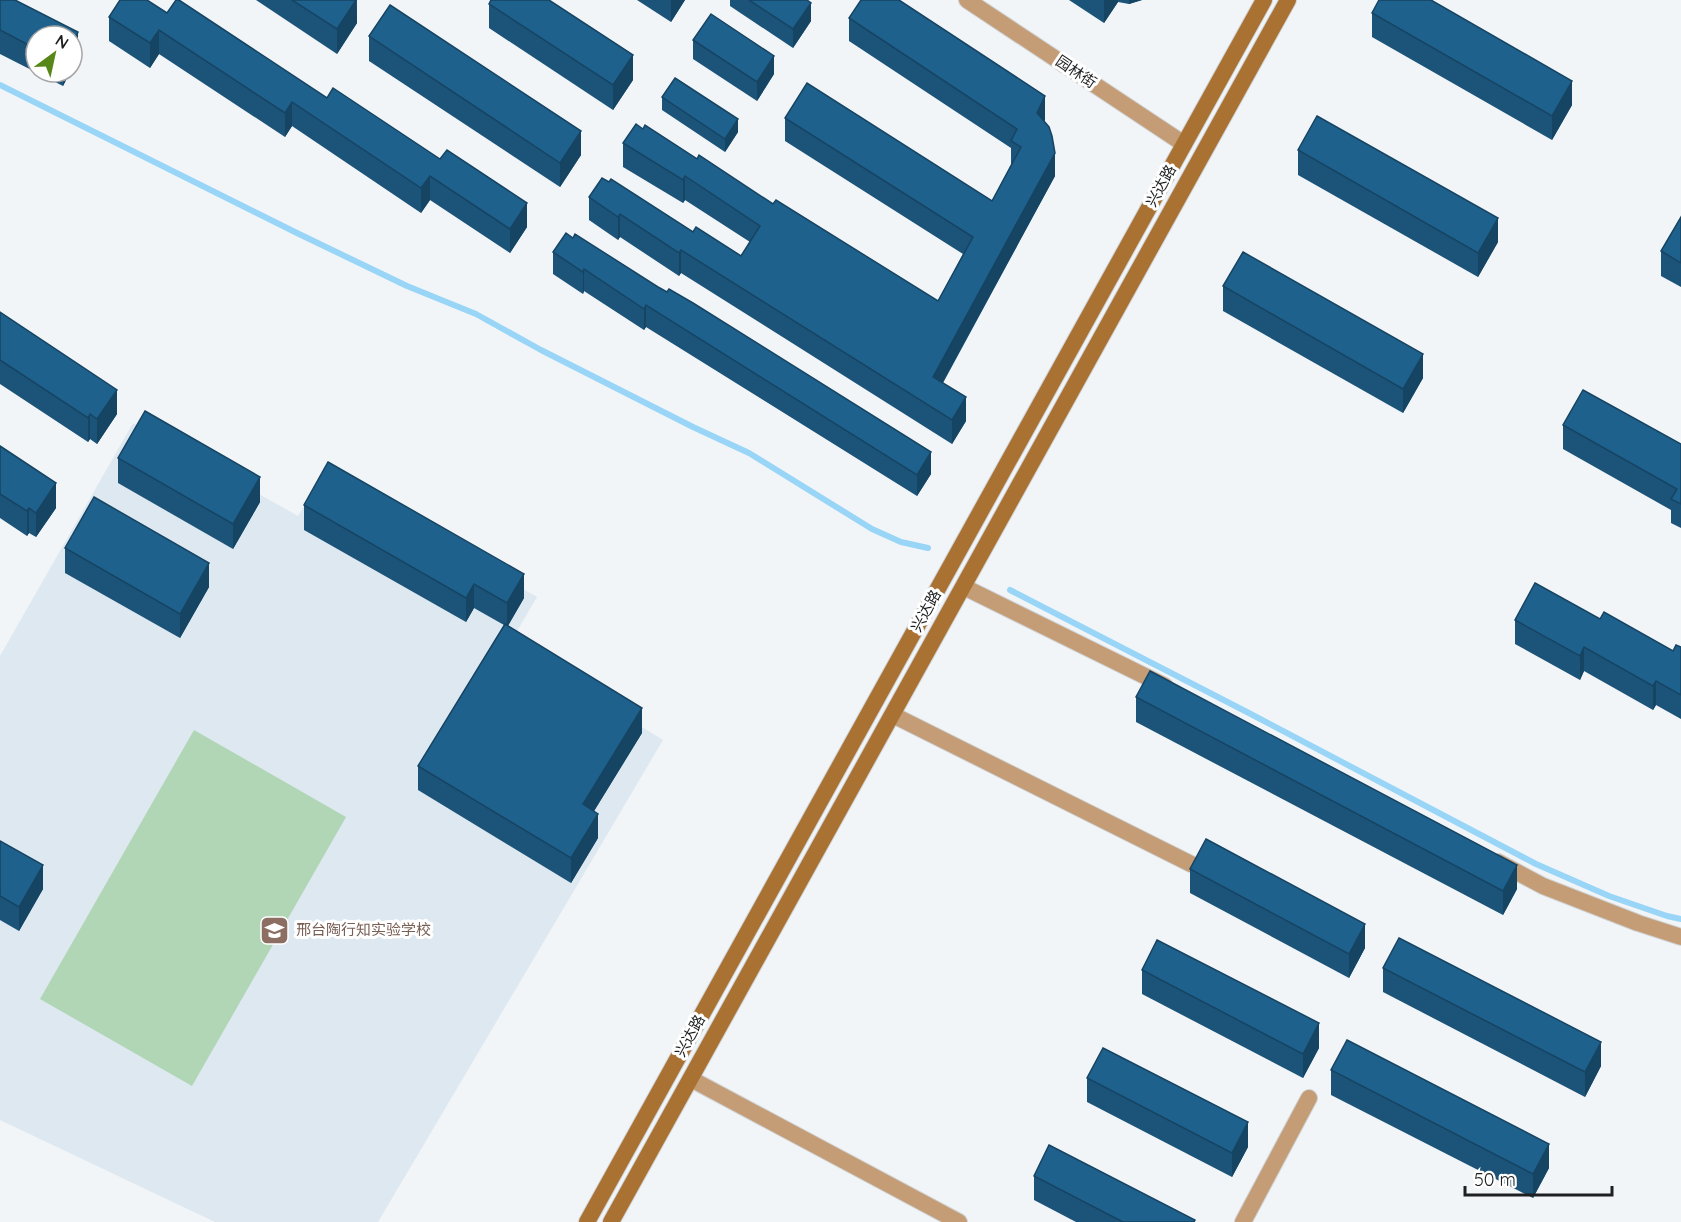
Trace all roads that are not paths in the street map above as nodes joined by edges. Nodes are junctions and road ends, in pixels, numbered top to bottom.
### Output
1 (967, 0) edge
2 (1264, 0) edge
3 (1288, 0) edge
4 (1184, 144) junction
5 (964, 587) junction
6 (1183, 696) edge
7 (893, 715) junction
8 (1479, 852) edge
9 (1191, 864) edge
10 (1681, 937) edge
11 (691, 1079) junction
12 (1309, 1098) dead end
13 (586, 1222) edge
14 (611, 1222) edge
15 (958, 1222) edge
16 (1243, 1222) edge

1 - 4 street, 园林街
2 - 4 main road, 兴达路
3 - 5 main road, 兴达路
4 - 13 main road, 兴达路
5 - 6 street
5 - 7 main road, 兴达路
7 - 9 street
7 - 11 main road, 兴达路
8 - 10 street
11 - 14 main road, 兴达路
11 - 15 street
12 - 16 street

